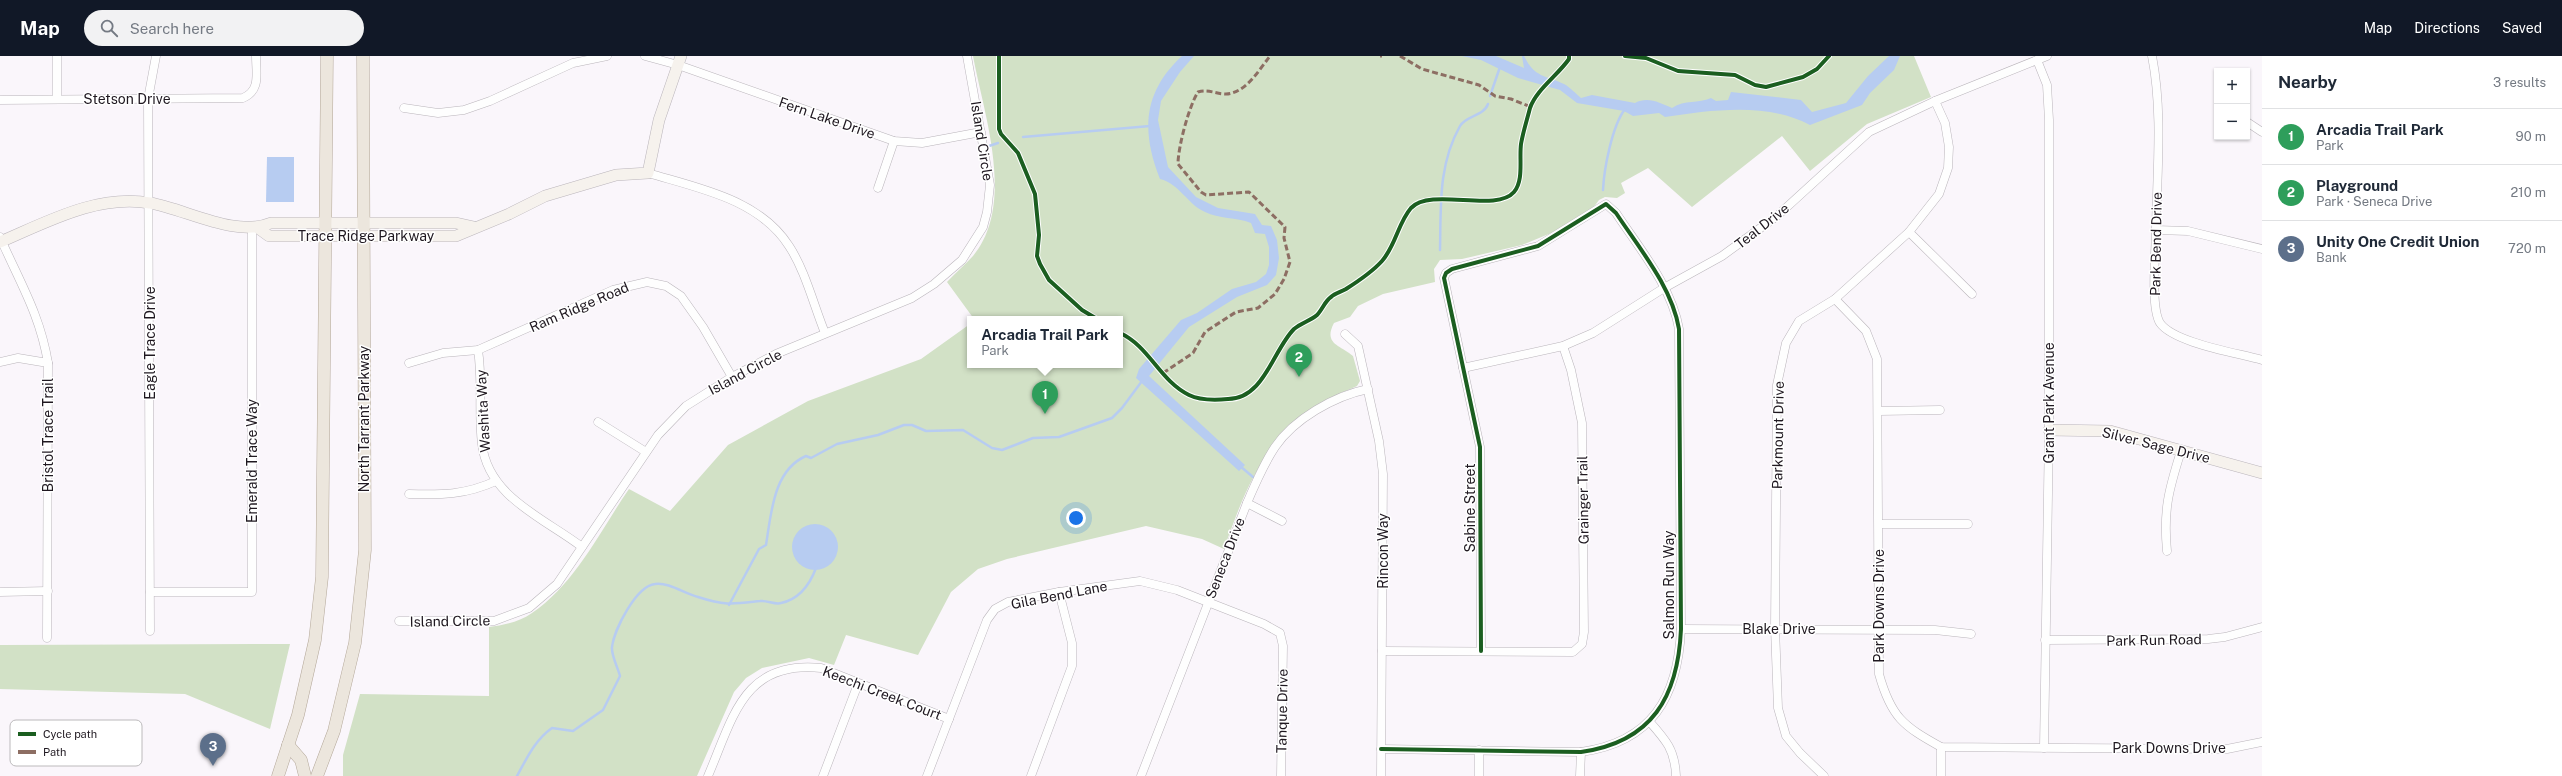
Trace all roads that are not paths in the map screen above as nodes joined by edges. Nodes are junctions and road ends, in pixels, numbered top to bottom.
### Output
1 (57, 56) edge
2 (156, 56) edge
3 (256, 56) edge
4 (327, 56) edge
5 (363, 56) edge
6 (607, 56) edge
7 (645, 56) edge
8 (967, 56) edge
9 (2047, 56) edge
10 (2152, 56) edge
11 (679, 60) edge
12 (2038, 60) junction
13 (57, 99) junction
14 (148, 99) junction
15 (0, 100) edge
16 (1935, 101) junction
17 (404, 108) dead end
18 (2250, 124) edge
19 (981, 132) junction
20 (2262, 132) edge
21 (894, 141) junction
22 (648, 173) junction
23 (878, 188) dead end
24 (150, 203) junction
25 (327, 223) junction
26 (363, 223) junction
27 (474, 227) junction
28 (255, 228) junction
29 (2156, 230) junction
30 (1909, 232) junction
31 (327, 237) junction
32 (363, 237) junction
33 (1, 240) edge
34 (2262, 249) edge
35 (1664, 288) junction
36 (1972, 294) dead end
37 (1835, 299) junction
38 (825, 333) junction
39 (1345, 334) dead end
40 (1563, 346) junction
41 (478, 350) junction
42 (2262, 360) edge
43 (0, 362) edge
44 (48, 363) junction
45 (409, 363) dead end
46 (1463, 368) junction
47 (732, 377) junction
48 (1368, 389) junction
49 (1940, 410) dead end
50 (1879, 411) junction
51 (598, 422) dead end
52 (2049, 430) junction
53 (2181, 451) junction
54 (646, 452) junction
55 (2262, 473) edge
56 (496, 481) junction
57 (409, 494) dead end
58 (1247, 503) junction
59 (1282, 521) dead end
60 (1879, 524) junction
61 (1968, 524) dead end
62 (582, 547) junction
63 (2166, 551) dead end
64 (48, 591) junction
65 (0, 592) edge
66 (150, 592) junction
67 (1059, 592) junction
68 (1208, 602) junction
69 (399, 621) dead end
70 (2262, 627) edge
71 (1776, 628) junction
72 (1681, 629) junction
73 (150, 630) dead end
74 (1877, 630) junction
75 (1971, 634) dead end
76 (47, 638) dead end
77 (2045, 640) junction
78 (1283, 646) joint
79 (1382, 651) junction
80 (1481, 651) junction
81 (858, 684) junction
82 (949, 719) junction
83 (1649, 721) junction
84 (2262, 742) edge
85 (288, 745) junction
86 (1941, 747) junction
87 (2044, 748) junction
88 (1381, 749) junction
89 (1479, 750) junction
90 (1581, 752) junction
91 (278, 776) edge
92 (305, 776) edge
93 (317, 776) edge
94 (708, 776) edge
95 (823, 776) edge
96 (928, 776) edge
97 (1030, 776) edge
98 (1141, 776) edge
99 (1281, 776) edge
100 (1381, 776) edge
101 (1479, 776) edge
102 (1580, 776) edge
103 (1676, 776) edge
104 (1824, 776) edge
105 (1941, 776) edge

1 - 13 street
2 - 14 street, Eagle Trace Drive
3 - 14 street, Stetson Drive
4 - 25 main road
5 - 26 main road, North Tarrant Parkway
6 - 17 street
7 - 11 street, Fern Lake Drive
8 - 19 street, Island Circle
9 - 12 street, Teal Drive
10 - 29 street, Park Bend Drive
11 - 21 street, Fern Lake Drive
11 - 22 street
12 - 16 street, Teal Drive
12 - 52 street, Grant Park Avenue
13 - 14 street, Stetson Drive
13 - 15 street, Stetson Drive
14 - 24 street, Eagle Trace Drive
16 - 30 street, Parkmount Drive
16 - 35 street, Teal Drive
18 - 20 street
19 - 21 street, Fern Lake Drive
19 - 38 street, Island Circle
21 - 23 street
22 - 27 street, Trace Ridge Parkway
22 - 38 street, Trace Ridge Parkway
24 - 28 street, Trace Ridge Parkway
24 - 33 street, Trace Ridge Parkway
24 - 66 street, Eagle Trace Drive
25 - 26 street, Trace Ridge Parkway
25 - 28 street, Trace Ridge Parkway
25 - 31 main road
26 - 27 street, Trace Ridge Parkway
26 - 32 main road, North Tarrant Parkway
27 - 32 street, Trace Ridge Parkway
28 - 31 street, Trace Ridge Parkway
28 - 66 street, Emerald Trace Way
29 - 34 street
29 - 42 street, Park Bend Drive
30 - 36 street
30 - 37 street, Parkmount Drive
31 - 32 street, Trace Ridge Parkway
31 - 85 main road
32 - 93 main road, North Tarrant Parkway
33 - 44 street, Bristol Trace Trail
35 - 40 street, Teal Drive
35 - 46 street, Salmon Run Way
35 - 72 street, Salmon Run Way
37 - 50 street, Park Downs Drive
37 - 71 street, Parkmount Drive
38 - 47 street, Island Circle
39 - 48 street, Rincon Way
40 - 46 street, Teal Drive
40 - 80 street, Grainger Trail
41 - 45 street, Ram Ridge Road
41 - 47 street, Ram Ridge Road
41 - 56 street, Washita Way
43 - 44 street
44 - 64 street, Bristol Trace Trail
46 - 80 street, Sabine Street
47 - 54 street, Island Circle
48 - 58 street, Seneca Drive
48 - 79 street, Rincon Way
49 - 50 street
50 - 60 street, Park Downs Drive
51 - 54 street
52 - 53 street, Silver Sage Drive
52 - 77 street, Grant Park Avenue
53 - 55 street, Silver Sage Drive
53 - 63 street
54 - 62 street, Island Circle
56 - 57 street
56 - 62 street, Washita Way
58 - 59 street
58 - 68 street, Seneca Drive
60 - 61 street
60 - 74 street, Park Downs Drive
62 - 69 street, Island Circle
64 - 65 street
64 - 76 street, Bristol Trace Trail
66 - 73 street, Eagle Trace Drive
67 - 68 street, Gila Bend Lane
67 - 82 street, Gila Bend Lane
67 - 97 street
68 - 78 street, Gila Bend Lane
68 - 98 street, Seneca Drive
70 - 77 street, Park Run Road
71 - 72 street, Blake Drive
71 - 74 street, Blake Drive
71 - 104 street, Parkmount Drive
72 - 83 street, Salmon Run Way
74 - 75 street, Blake Drive
74 - 86 street, Park Downs Drive
77 - 87 street, Grant Park Avenue
78 - 99 street, Tanque Drive
79 - 80 street
79 - 88 street, Rincon Way
81 - 82 street, Keechi Creek Court
81 - 94 street, Keechi Creek Court
81 - 95 street
82 - 96 street, Gila Bend Lane
83 - 90 street, Salmon Run Way
83 - 103 street
84 - 87 street, Park Downs Drive
85 - 91 main road
85 - 92 main road
86 - 87 street, Park Downs Drive
86 - 105 street
88 - 89 street, Salmon Run Way
88 - 100 street, Rincon Way
89 - 90 street, Salmon Run Way
89 - 101 street
90 - 102 street

